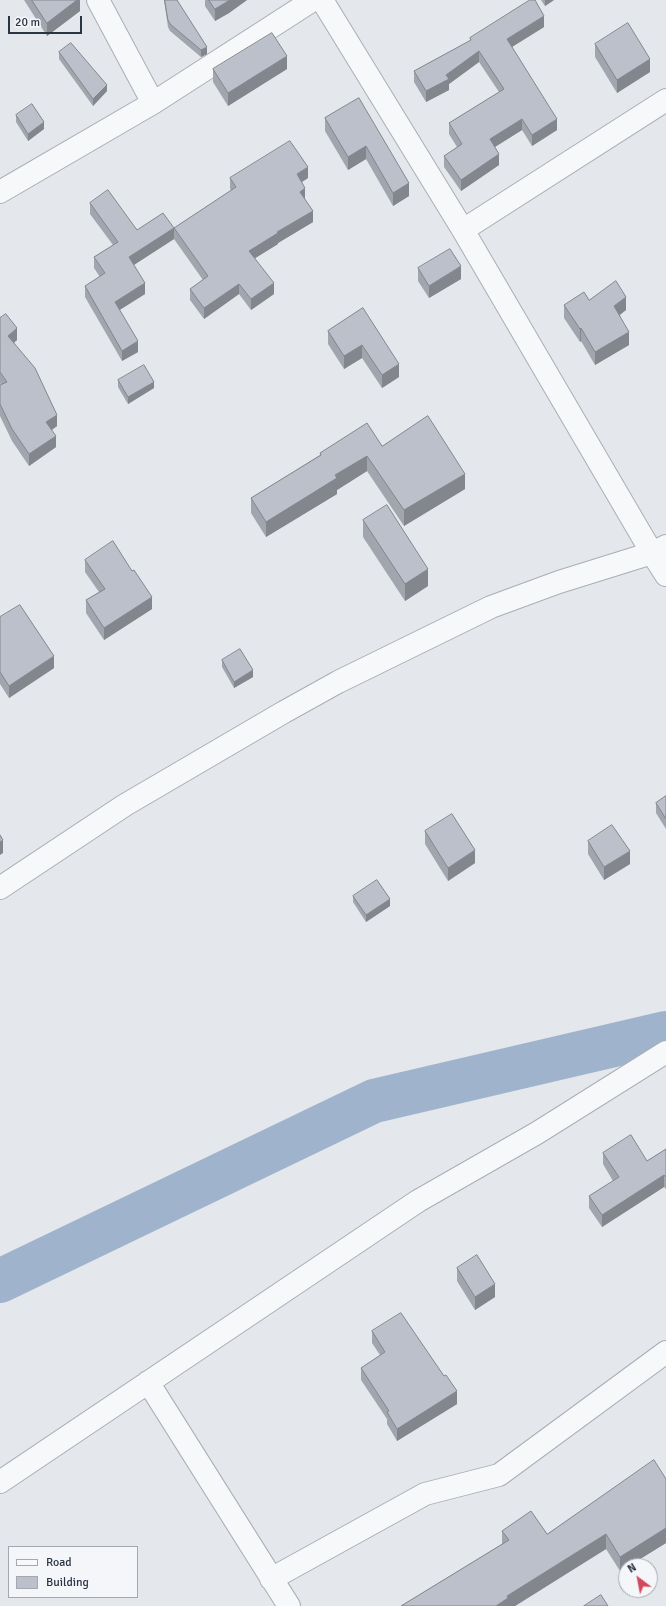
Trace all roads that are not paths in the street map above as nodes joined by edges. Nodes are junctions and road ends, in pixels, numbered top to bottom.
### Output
1 (98, 0) edge
2 (313, 0) edge
3 (322, 0) edge
4 (666, 100) edge
5 (154, 103) junction
6 (0, 192) edge
7 (463, 230) junction
8 (659, 549) edge
9 (666, 575) edge
10 (0, 888) edge
11 (666, 1052) edge
12 (666, 1352) edge
13 (148, 1382) junction
14 (0, 1482) edge
15 (271, 1579) junction
16 (289, 1606) edge

1 - 5 street
2 - 5 street
3 - 7 street
4 - 7 street
5 - 6 street
7 - 8 street
8 - 9 street
8 - 10 street
11 - 13 street
12 - 15 street
13 - 14 street
13 - 15 street
15 - 16 street

